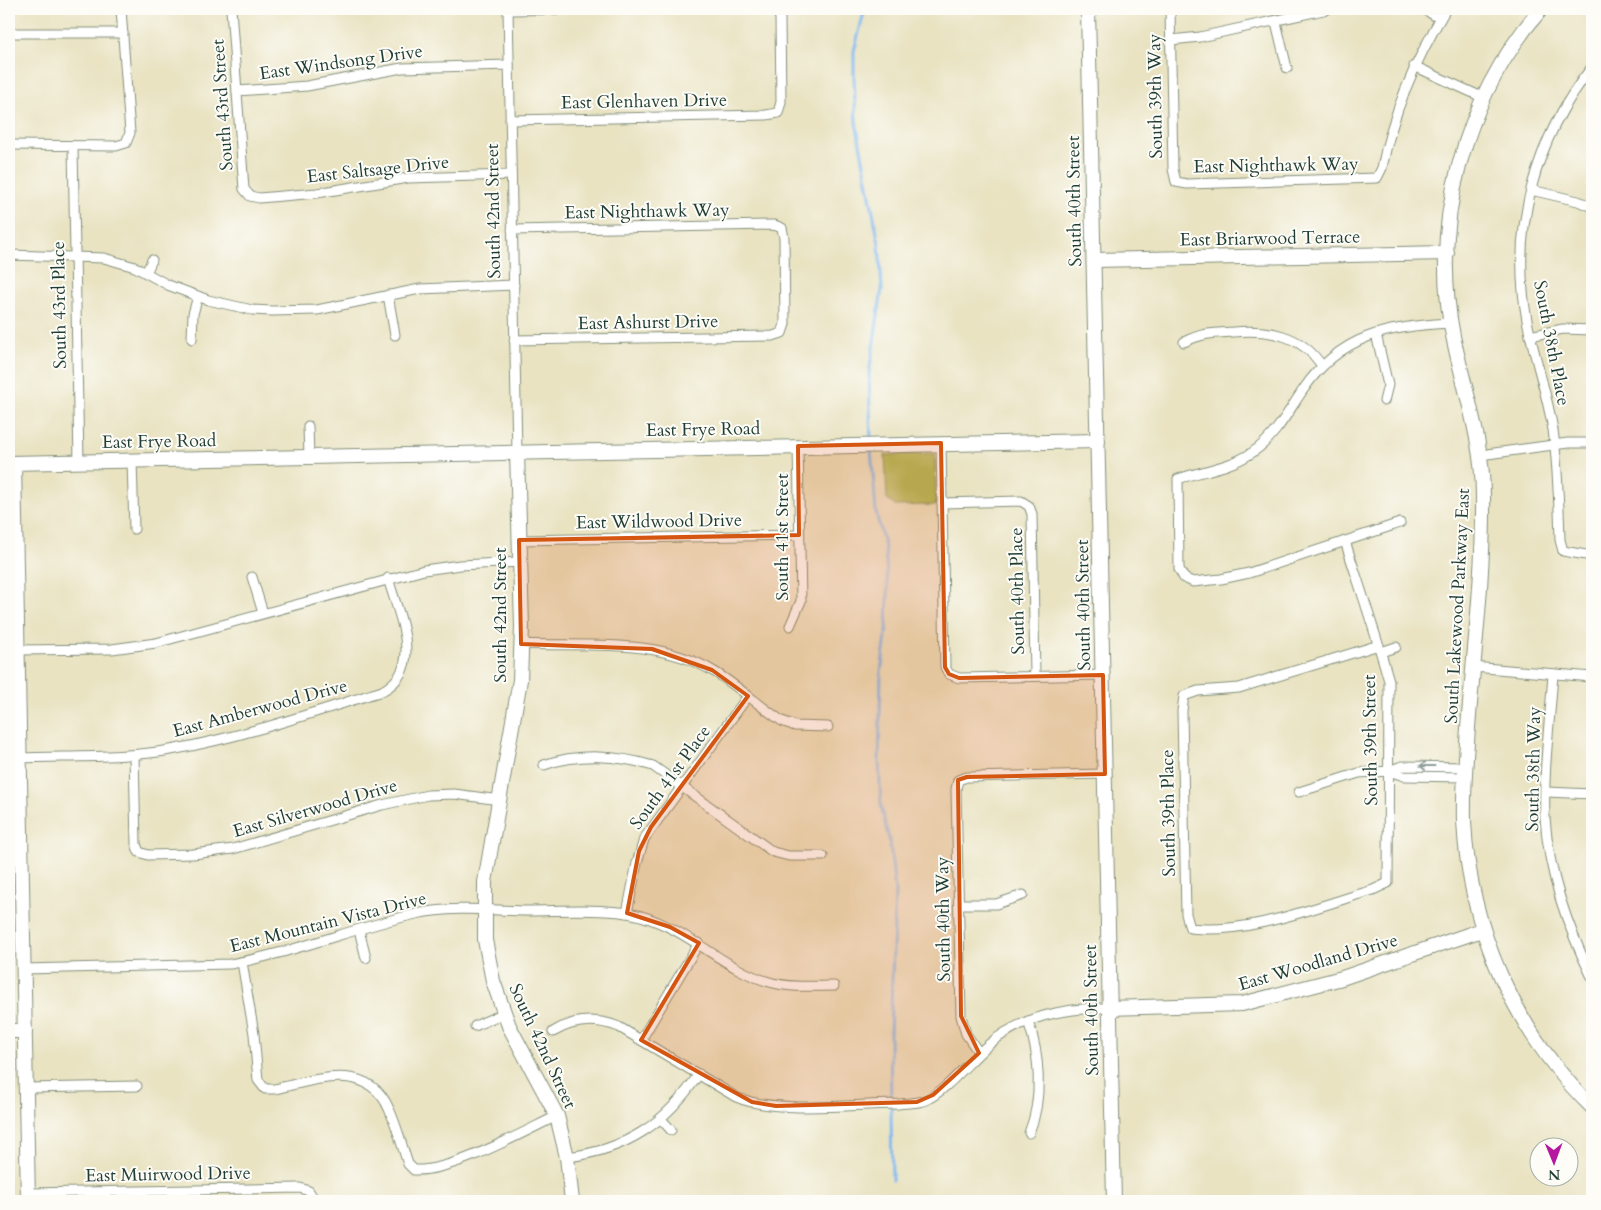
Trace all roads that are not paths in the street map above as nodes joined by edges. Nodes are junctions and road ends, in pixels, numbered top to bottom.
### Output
1 (121, 9) edge
2 (231, 9) edge
3 (508, 9) edge
4 (584, 9) edge
5 (776, 9) edge
6 (1088, 9) edge
7 (1170, 9) edge
8 (1328, 9) edge
9 (1424, 9) edge
10 (1446, 9) edge
11 (1541, 9) edge
12 (1440, 18) junction
13 (1276, 22) junction
14 (9, 33) edge
15 (123, 33) junction
16 (1171, 40) junction
17 (509, 65) junction
18 (1414, 66) junction
19 (1592, 67) edge
20 (1287, 68) dead end
21 (238, 92) junction
22 (1484, 98) junction
23 (510, 120) junction
24 (9, 145) edge
25 (73, 147) junction
26 (511, 175) junction
27 (1176, 182) joint
28 (1531, 190) junction
29 (250, 196) joint
30 (1592, 207) edge
31 (512, 230) junction
32 (1447, 253) junction
33 (9, 255) edge
34 (74, 257) junction
35 (152, 260) dead end
36 (1095, 260) junction
37 (146, 273) junction
38 (514, 285) junction
39 (388, 295) junction
40 (198, 296) junction
41 (1451, 323) junction
42 (1592, 330) edge
43 (782, 333) joint
44 (395, 334) dead end
45 (1376, 334) junction
46 (1530, 336) junction
47 (192, 339) dead end
48 (514, 340) junction
49 (1184, 342) dead end
50 (1322, 366) junction
51 (1384, 401) dead end
52 (308, 426) dead end
53 (1098, 441) junction
54 (941, 443) junction
55 (1592, 443) edge
56 (1554, 444) junction
57 (798, 446) junction
58 (517, 452) junction
59 (1480, 454) junction
60 (309, 457) junction
61 (132, 460) junction
62 (79, 462) junction
63 (12, 463) edge
64 (942, 503) junction
65 (1400, 523) dead end
66 (134, 529) dead end
67 (799, 535) junction
68 (520, 540) junction
69 (1345, 542) junction
70 (1592, 556) edge
71 (520, 562) junction
72 (252, 577) dead end
73 (388, 578) junction
74 (263, 613) junction
75 (790, 626) dead end
76 (521, 644) junction
77 (1396, 647) dead end
78 (1380, 649) junction
79 (17, 650) junction
80 (1473, 667) junction
81 (1553, 674) junction
82 (1103, 675) junction
83 (1035, 676) junction
84 (1592, 676) edge
85 (748, 696) junction
86 (828, 727) dead end
87 (134, 755) junction
88 (19, 758) junction
89 (544, 765) dead end
90 (1389, 771) junction
91 (1465, 772) junction
92 (1105, 774) junction
93 (682, 786) junction
94 (1299, 792) dead end
95 (1546, 792) junction
96 (1592, 794) edge
97 (500, 800) junction
98 (15, 818) edge
99 (824, 856) dead end
100 (1388, 883) joint
101 (1024, 894) dead end
102 (959, 904) junction
103 (484, 910) junction
104 (627, 913) junction
105 (358, 930) junction
106 (1482, 930) junction
107 (699, 943) junction
108 (366, 958) dead end
109 (242, 962) junction
110 (24, 969) junction
111 (1592, 977) edge
112 (834, 986) dead end
113 (1109, 1008) junction
114 (504, 1013) junction
115 (1028, 1021) junction
116 (475, 1026) dead end
117 (9, 1031) edge
118 (25, 1031) junction
119 (553, 1032) dead end
120 (641, 1040) junction
121 (980, 1053) junction
122 (699, 1074) junction
123 (138, 1086) dead end
124 (26, 1088) junction
125 (1592, 1107) edge
126 (557, 1116) junction
127 (661, 1119) junction
128 (671, 1130) dead end
129 (1029, 1133) dead end
130 (568, 1157) junction
131 (28, 1197) edge
132 (314, 1201) edge
133 (572, 1201) edge
134 (1114, 1201) edge

1 - 15 street
2 - 21 street, South 43rd Street
3 - 4 street
3 - 17 street, South 42nd Street
5 - 23 street, East Glenhaven Drive
6 - 36 street, South 40th Street
7 - 16 street, South 39th Way
8 - 13 street
9 - 12 street
10 - 12 street
11 - 22 street, South Lakewood Parkway East
12 - 18 street
13 - 16 street
13 - 20 street
14 - 15 street
15 - 25 street
16 - 27 street, South 39th Way
17 - 21 street, East Windsong Drive
17 - 23 street, South 42nd Street
18 - 22 street
18 - 27 street, East Nighthawk Way
19 - 28 street, South 38th Place
21 - 29 street, South 43rd Street
22 - 32 street, South Lakewood Parkway East
23 - 26 street, South 42nd Street
24 - 25 street
25 - 34 street, South 43rd Place
26 - 29 street, East Saltsage Drive
26 - 31 street, South 42nd Street
28 - 30 street
28 - 46 street, South 38th Place
31 - 38 street, South 42nd Street
31 - 43 street, East Nighthawk Way
32 - 36 street, East Briarwood Terrace
32 - 41 street, South Lakewood Parkway East
33 - 34 street
34 - 37 street
34 - 62 street, South 43rd Place
35 - 37 street
36 - 53 street, South 40th Street
37 - 40 street
38 - 39 street
38 - 48 street, South 42nd Street
39 - 40 street
39 - 44 street
40 - 47 street
41 - 45 street
41 - 59 street, South Lakewood Parkway East
42 - 46 street
43 - 48 street, East Ashurst Drive
45 - 50 street
45 - 51 street
46 - 56 street, South 38th Place
48 - 58 street, South 42nd Street
49 - 50 street
50 - 69 street
52 - 60 street
53 - 54 street, East Frye Road
53 - 82 street, South 40th Street
54 - 57 street, East Frye Road
54 - 64 street
55 - 56 street
56 - 59 street
56 - 70 street, South 38th Place
57 - 58 street, East Frye Road
57 - 67 street, South 41st Street
58 - 60 street, East Frye Road
58 - 68 street, South 42nd Street
59 - 80 street, South Lakewood Parkway East
60 - 61 street, East Frye Road
61 - 62 street, East Frye Road
61 - 66 street
62 - 63 street, East Frye Road
63 - 79 street
64 - 83 street
64 - 83 street, South 40th Place
65 - 69 street
67 - 68 street, East Wildwood Drive
67 - 75 street, South 41st Street
68 - 71 street, South 42nd Street
69 - 78 street, South 39th Street
71 - 73 street
71 - 76 street, South 42nd Street
72 - 74 street
73 - 74 street
73 - 87 street, East Amberwood Drive
74 - 79 street
76 - 85 street
76 - 97 street, South 42nd Street
77 - 78 street
78 - 90 street, South 39th Street
78 - 100 street, South 39th Place
79 - 88 street
80 - 81 street
80 - 91 street, South Lakewood Parkway East
81 - 84 street
81 - 95 street, South 38th Way
82 - 83 street
82 - 92 street, South 40th Street
85 - 86 street
85 - 93 street, South 41st Place
87 - 88 street, East Amberwood Drive
87 - 97 street, East Silverwood Drive
88 - 98 street
89 - 93 street
90 - 91 street
90 - 94 street
90 - 100 street, South 39th Street
91 - 106 street, South Lakewood Parkway East
92 - 102 street, South 40th Way
92 - 113 street, South 40th Street
93 - 99 street
93 - 104 street, South 41st Place
95 - 96 street
95 - 111 street, South 38th Way
97 - 103 street, South 42nd Street
98 - 110 street
101 - 102 street
102 - 121 street, South 40th Way
103 - 104 street, East Mountain Vista Drive
103 - 105 street, East Mountain Vista Drive
103 - 114 street, South 42nd Street
104 - 107 street, East Mountain Vista Drive
105 - 108 street
105 - 109 street, East Mountain Vista Drive
106 - 113 street, East Woodland Drive
106 - 125 street, South Lakewood Parkway East
107 - 112 street, East Mountain Vista Drive
107 - 120 street
109 - 110 street, East Mountain Vista Drive
109 - 126 street
110 - 118 street
113 - 115 street, East Woodland Drive
113 - 134 street, South 40th Street
114 - 116 street
114 - 126 street, South 42nd Street
115 - 121 street, East Woodland Drive
115 - 129 street
117 - 118 street
118 - 124 street
119 - 120 street, East Woodland Drive
120 - 122 street, East Woodland Drive
121 - 122 street, East Woodland Drive
122 - 127 street
123 - 124 street
124 - 131 street
126 - 130 street, South 42nd Street
127 - 128 street
127 - 130 street
130 - 133 street, South 42nd Street
131 - 132 street, East Muirwood Drive

